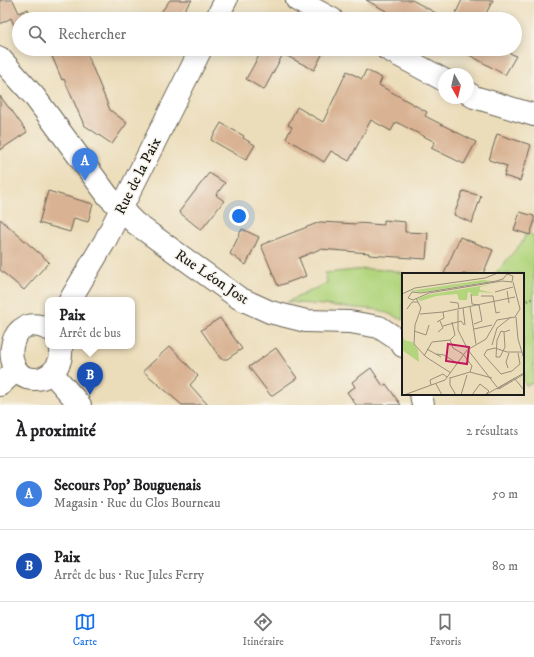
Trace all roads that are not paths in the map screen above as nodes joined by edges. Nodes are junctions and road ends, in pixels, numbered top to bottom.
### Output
1 (226, 0) edge
2 (298, 0) edge
3 (220, 12) edge
4 (319, 12) edge
5 (197, 56) edge
6 (400, 56) edge
7 (0, 58) edge
8 (438, 77) edge
9 (474, 97) edge
10 (534, 115) edge
11 (121, 208) junction
12 (72, 297) edge
13 (45, 328) edge
14 (6, 330) edge
15 (402, 344) edge
16 (61, 349) edge
17 (52, 373) junction
18 (8, 378) edge
19 (422, 395) edge
20 (80, 405) edge
21 (423, 405) edge

1 - 3 street
2 - 4 street
5 - 11 street, Rue de la Paix
6 - 8 street
7 - 11 street, Rue Léon Jost
9 - 10 street
11 - 12 street, Rue de la Paix
11 - 15 street, Rue Léon Jost
13 - 14 street
14 - 18 street
16 - 17 street
17 - 18 street
17 - 20 street
19 - 21 street

